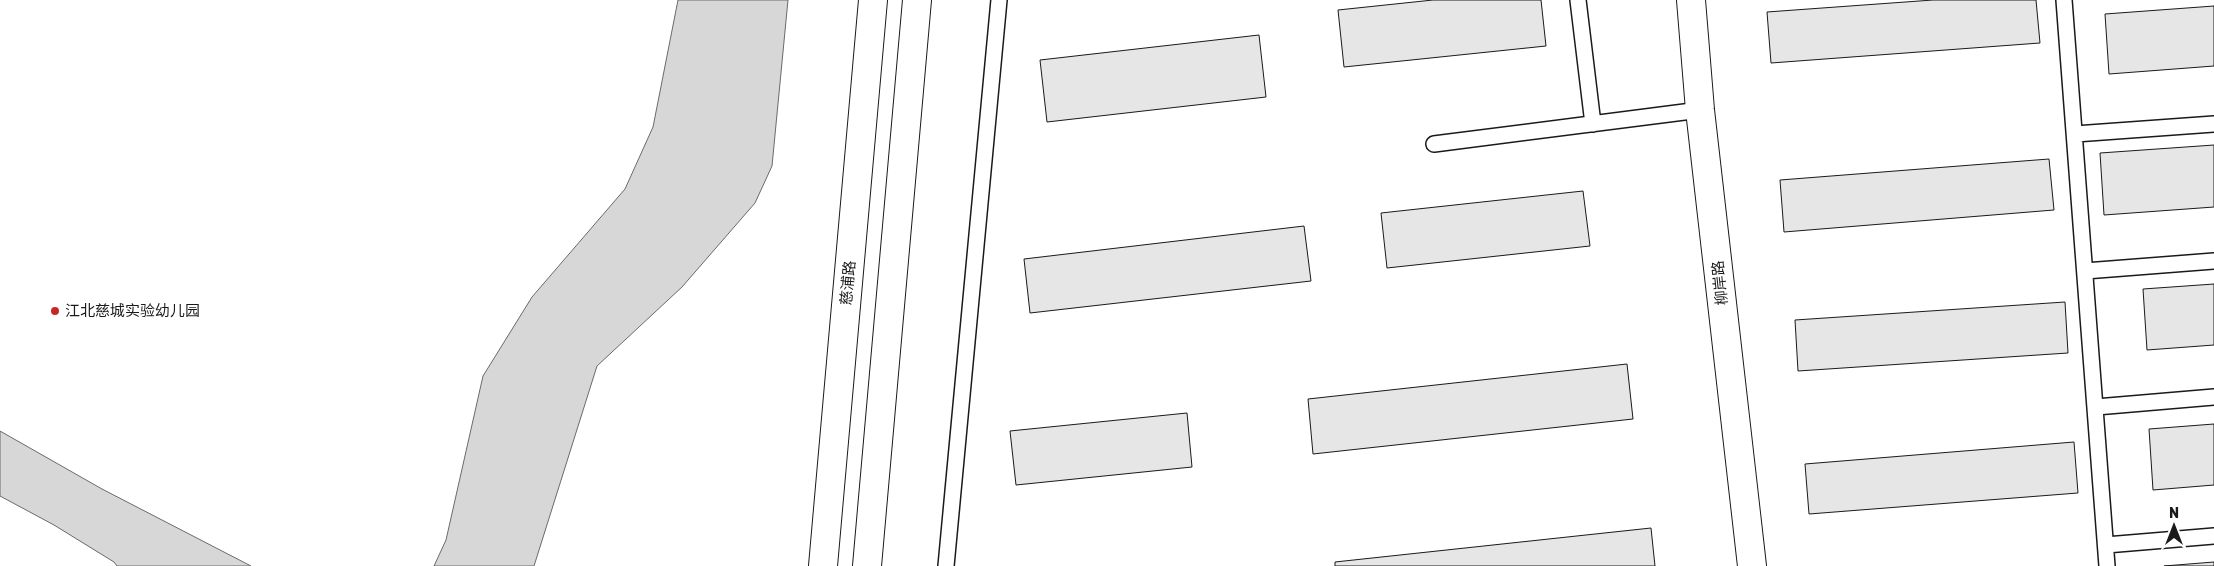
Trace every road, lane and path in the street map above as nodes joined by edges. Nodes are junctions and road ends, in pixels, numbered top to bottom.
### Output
1 (873, 0) edge
2 (917, 0) edge
3 (999, 0) edge
4 (1578, 0) edge
5 (1691, 0) edge
6 (2064, 0) edge
7 (1700, 110) junction
8 (1593, 124) junction
9 (2214, 124) edge
10 (2074, 134) junction
11 (1434, 144) dead end
12 (2214, 261) edge
13 (2085, 271) junction
14 (2214, 397) edge
15 (2096, 407) junction
16 (2214, 536) edge
17 (2106, 545) junction
18 (823, 566) edge
19 (867, 566) edge
20 (946, 566) edge
21 (1752, 566) edge
22 (2107, 566) edge

1 - 18 street, 慈浦路
2 - 19 street
3 - 20 lane
4 - 8 lane
5 - 7 street, 柳岸路
6 - 10 lane
7 - 8 lane
7 - 21 street, 柳岸路
8 - 11 lane
9 - 10 lane
10 - 13 lane
12 - 13 lane
13 - 15 lane
14 - 15 lane
15 - 17 lane
16 - 17 lane
17 - 22 lane

